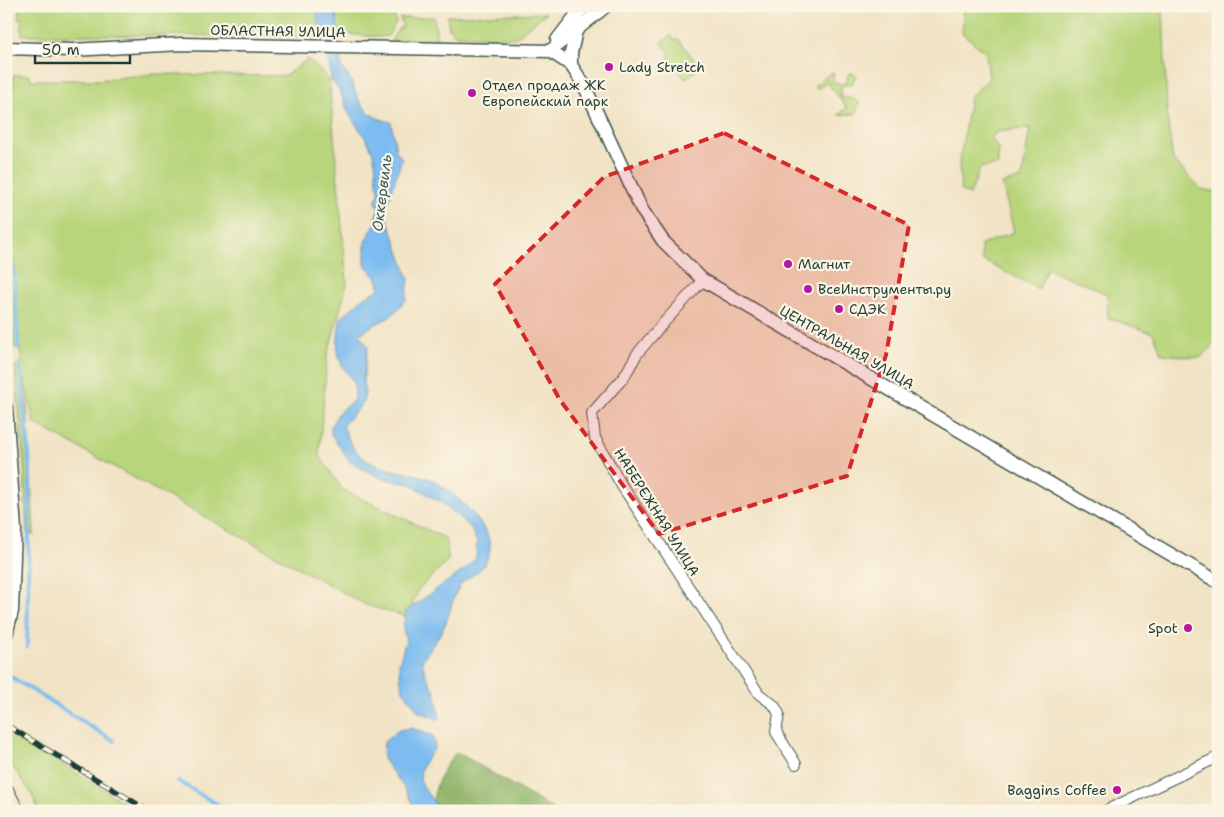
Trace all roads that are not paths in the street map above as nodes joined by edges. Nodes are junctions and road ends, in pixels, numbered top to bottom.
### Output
1 (586, 6) edge
2 (606, 6) edge
3 (576, 31) junction
4 (6, 48) edge
5 (550, 51) junction
6 (571, 65) junction
7 (704, 280) junction
8 (6, 408) edge
9 (1218, 582) edge
10 (6, 636) edge
11 (1218, 757) edge
12 (796, 764) dead end
13 (6, 790) edge
14 (17, 811) edge
15 (1105, 811) edge

1 - 5 street
2 - 3 street
3 - 5 street
3 - 6 street
4 - 5 street, ОБЛАСТНАЯ УЛИЦА
5 - 6 street, ЦЕНТРАЛЬНАЯ УЛИЦА
6 - 7 street, ЦЕНТРАЛЬНАЯ УЛИЦА
7 - 9 street, ЦЕНТРАЛЬНАЯ УЛИЦА
7 - 12 street, НАБЕРЕЖНАЯ УЛИЦА
8 - 10 street
11 - 15 street
13 - 14 main road

